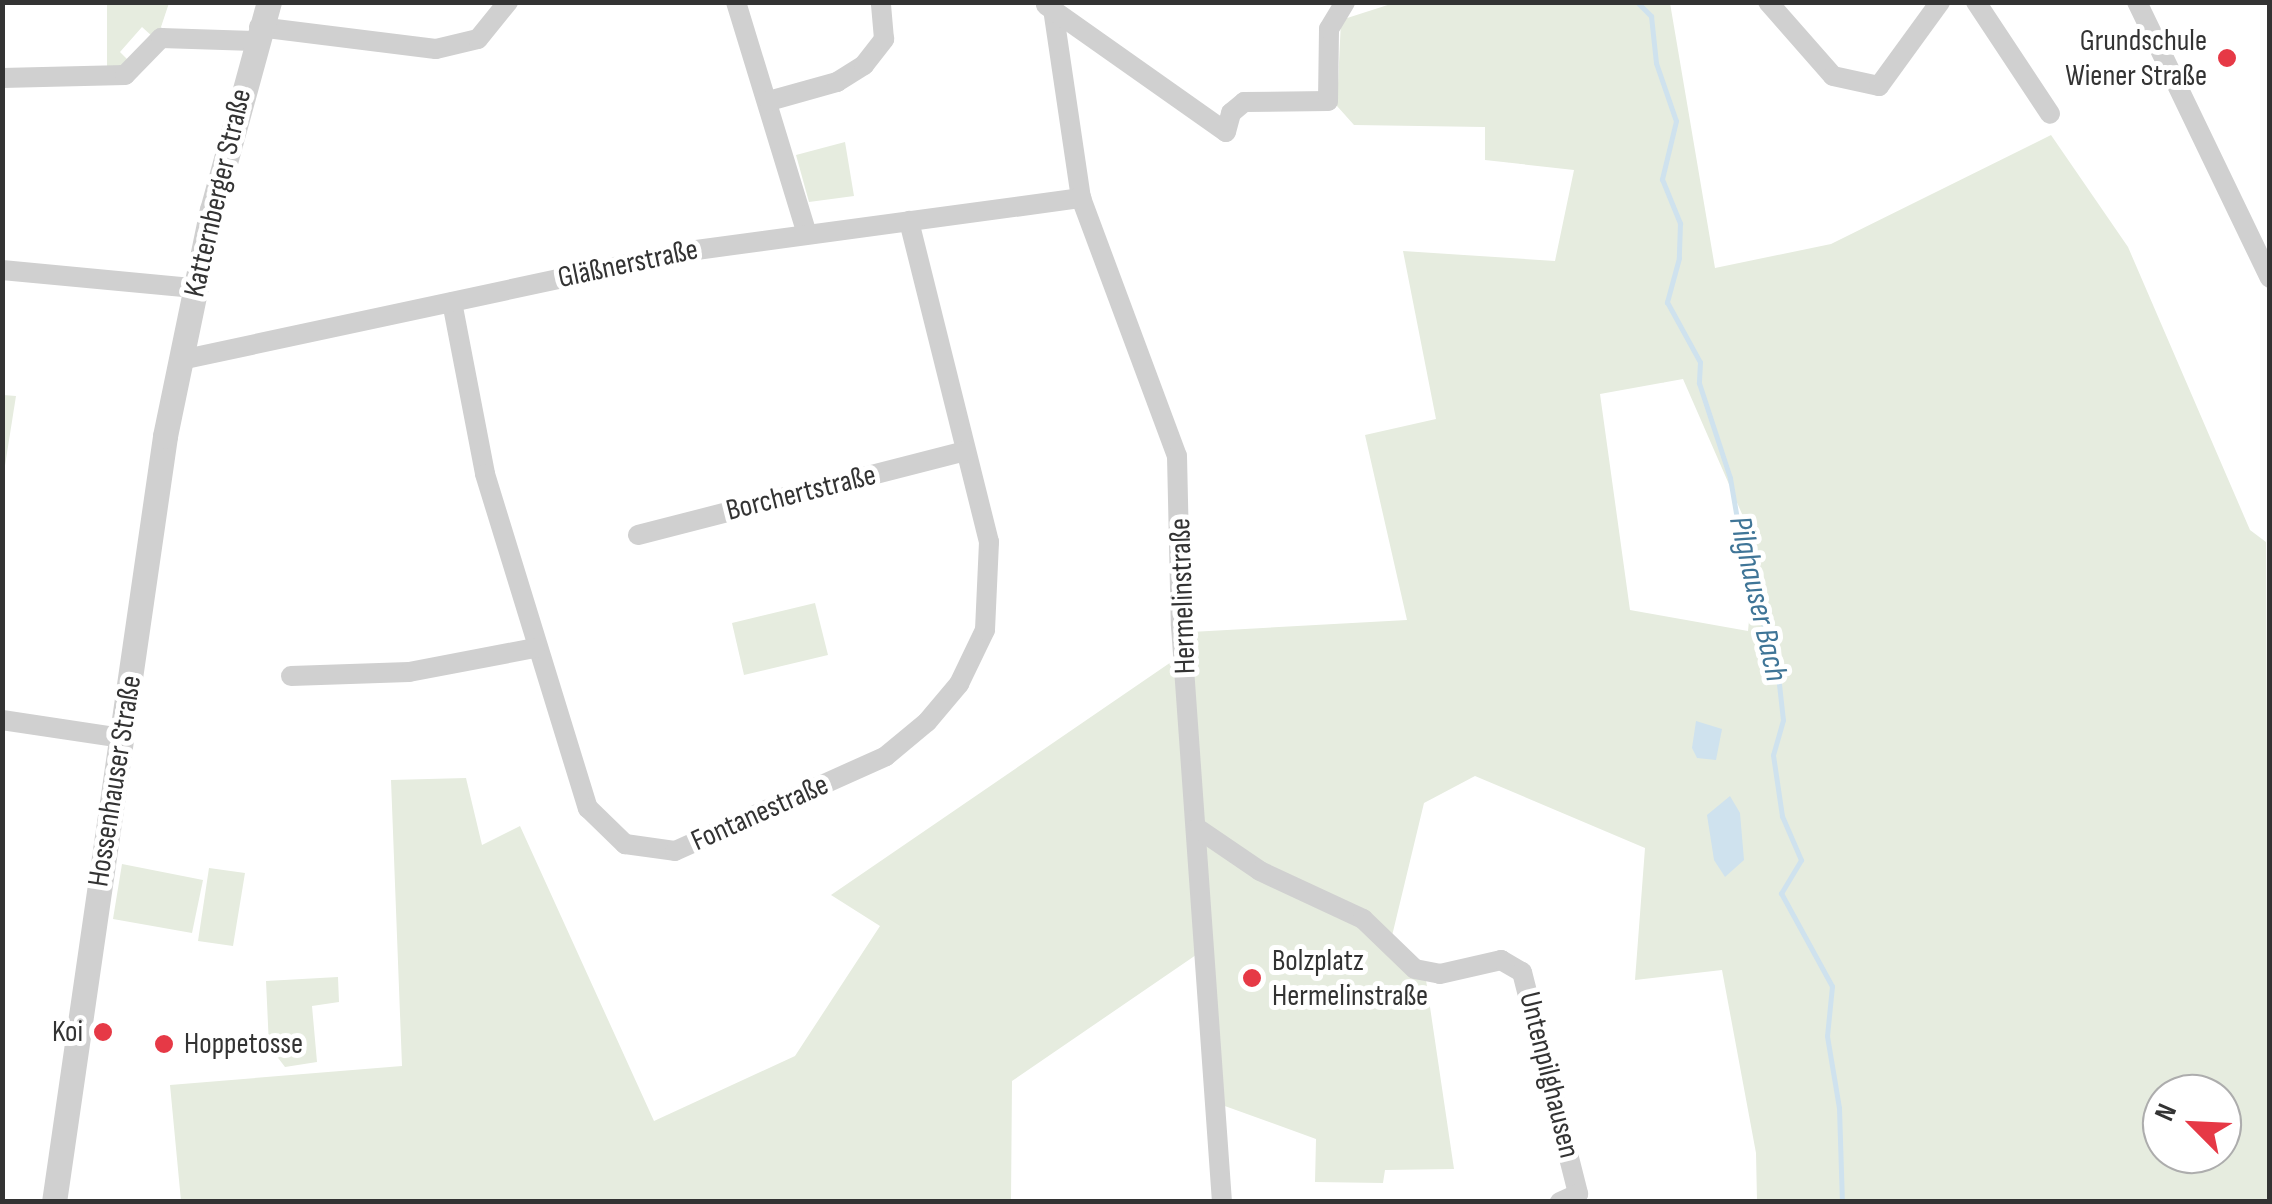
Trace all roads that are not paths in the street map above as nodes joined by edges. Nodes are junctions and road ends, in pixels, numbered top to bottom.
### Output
1 (508, 2) edge
2 (736, 2) edge
3 (881, 2) edge
4 (1344, 2) edge
5 (1768, 2) edge
6 (1940, 2) edge
7 (1976, 2) edge
8 (2137, 2) edge
9 (1048, 4) edge
10 (261, 23) edge
11 (2, 78) edge
12 (768, 101) junction
13 (2050, 114) dead end
14 (1081, 198) junction
15 (909, 220) junction
16 (808, 234) junction
17 (2, 270) edge
18 (2270, 278) edge
19 (194, 288) junction
20 (452, 302) junction
21 (180, 360) junction
22 (965, 452) junction
23 (638, 535) dead end
24 (535, 648) junction
25 (291, 676) dead end
26 (2, 720) edge
27 (123, 738) junction
28 (1197, 828) junction
29 (1578, 1199) edge
30 (54, 1202) edge
31 (1222, 1202) edge

1 - 10 street
2 - 12 street
3 - 12 street
4 - 9 street
5 - 6 street
7 - 13 street
8 - 18 street
9 - 14 street, Hermelinstraße
10 - 11 street
10 - 19 street, Katternberger Straße
12 - 16 street
14 - 15 street, Gläßnerstraße
14 - 28 street, Hermelinstraße
15 - 16 street, Gläßnerstraße
15 - 22 street, Fontanestraße
16 - 20 street, Gläßnerstraße
17 - 19 street
19 - 21 street, Katternberger Straße
20 - 21 street, Gläßnerstraße
20 - 24 street, Fontanestraße
21 - 27 street, Hossenhauser Straße
22 - 23 street, Borchertstraße
22 - 24 street, Fontanestraße
24 - 25 street
26 - 27 street
27 - 30 street, Hossenhauser Straße
28 - 29 street, Untenpilghausen
28 - 31 street, Hermelinstraße

